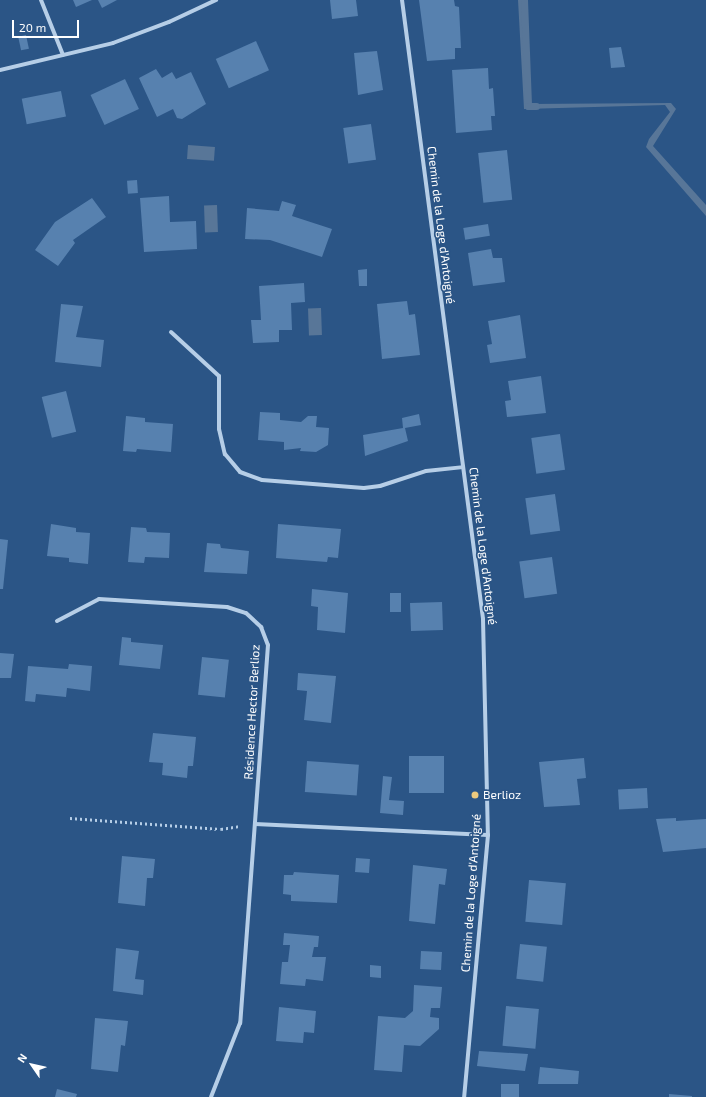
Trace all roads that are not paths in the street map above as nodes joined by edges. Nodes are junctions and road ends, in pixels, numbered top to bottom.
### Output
1 (41, 0) edge
2 (216, 0) edge
3 (402, 0) edge
4 (63, 55) junction
5 (0, 70) edge
6 (171, 332) dead end
7 (463, 467) junction
8 (57, 621) dead end
9 (255, 824) junction
10 (488, 835) junction
11 (211, 1097) edge
12 (464, 1097) edge

1 - 4 street
2 - 4 street
3 - 7 street, Chemin de la Loge d'Antoigné
4 - 5 street
6 - 7 street
7 - 10 street, Chemin de la Loge d'Antoigné
8 - 9 street, Résidence Hector Berlioz
9 - 10 street
9 - 11 street, Résidence Hector Berlioz
10 - 12 street, Chemin de la Loge d'Antoigné

